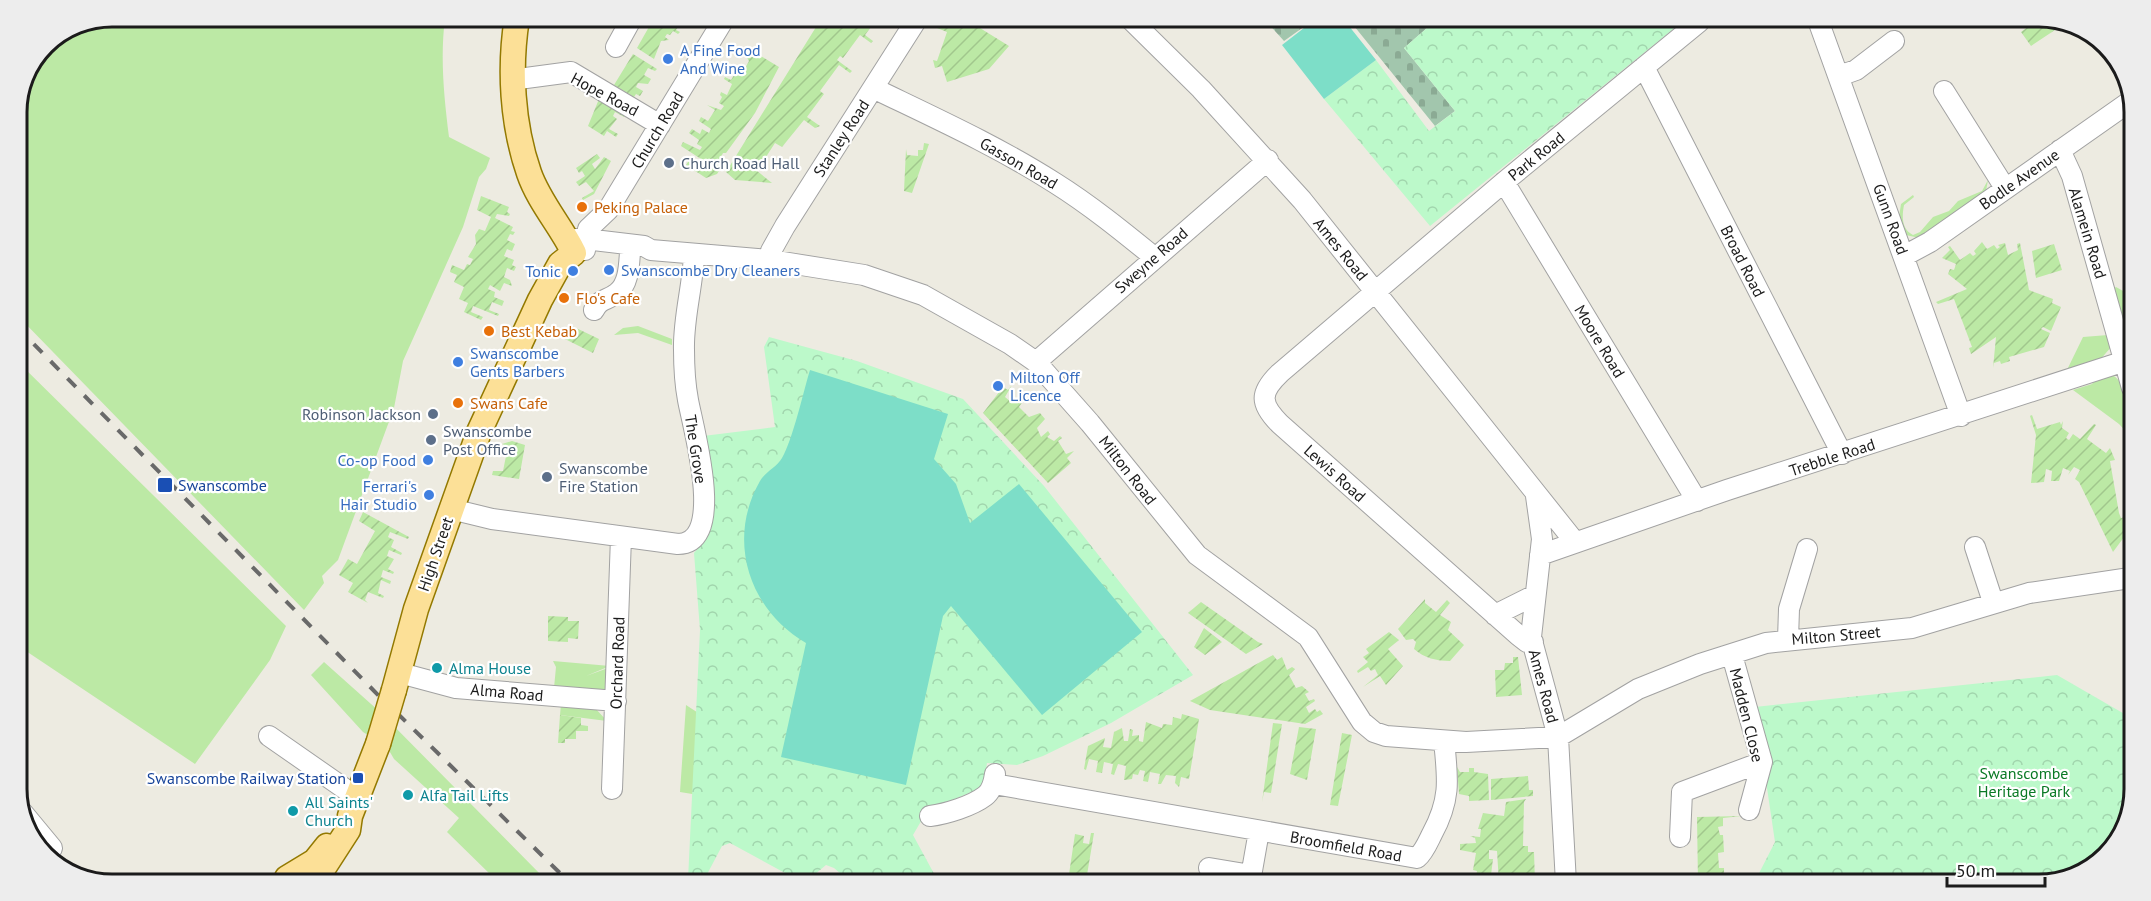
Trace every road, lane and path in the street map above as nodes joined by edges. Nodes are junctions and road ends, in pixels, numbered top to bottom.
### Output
1 (516, 27) edge
2 (627, 27) edge
3 (714, 27) edge
4 (912, 27) edge
5 (1138, 27) edge
6 (1693, 27) edge
7 (1821, 27) edge
8 (1894, 41) dead end
9 (616, 47) dead end
10 (1644, 67) junction
11 (1839, 76) junction
12 (511, 80) junction
13 (873, 88) junction
14 (1944, 90) dead end
15 (2124, 106) edge
16 (660, 125) junction
17 (2060, 150) junction
18 (1268, 160) junction
19 (1504, 182) junction
20 (2005, 188) junction
21 (579, 249) junction
22 (651, 250) junction
23 (630, 252) junction
24 (694, 254) junction
25 (1904, 256) junction
26 (1154, 257) junction
27 (770, 260) junction
28 (1374, 291) junction
29 (594, 310) dead end
30 (2124, 358) edge
31 (2124, 361) edge
32 (1036, 362) junction
33 (1961, 416) junction
34 (1842, 454) junction
35 (1535, 493) junction
36 (1696, 501) junction
37 (451, 509) junction
38 (621, 537) junction
39 (1575, 542) junction
40 (1975, 547) dead end
41 (1807, 549) dead end
42 (1540, 555) junction
43 (2124, 579) edge
44 (1535, 596) junction
45 (1993, 602) junction
46 (1496, 615) junction
47 (1788, 639) junction
48 (1533, 642) junction
49 (1732, 655) junction
50 (397, 682) junction
51 (616, 701) junction
52 (269, 736) dead end
53 (1558, 736) junction
54 (1444, 741) junction
55 (1762, 762) junction
56 (612, 789) dead end
57 (354, 807) junction
58 (1749, 810) dead end
59 (930, 816) dead end
60 (1259, 831) junction
61 (39, 832) edge
62 (1680, 837) dead end
63 (52, 848) dead end
64 (337, 850) junction
65 (1209, 868) dead end
66 (293, 874) edge
67 (320, 874) edge
68 (326, 874) edge
69 (1234, 874) edge
70 (1252, 874) edge
71 (1566, 874) edge

1 - 12 main road
2 - 9 street
3 - 16 street, Church Road
4 - 13 street, Stanley Road
5 - 18 street, Ames Road
6 - 10 street, Park Road
7 - 11 street, Gunn Road
8 - 11 street
10 - 19 street, Park Road
10 - 34 street, Broad Road
11 - 25 street, Gunn Road
12 - 16 street, Hope Road
12 - 21 main road
13 - 26 street, Gasson Road
13 - 27 street, Stanley Road
14 - 20 street
15 - 17 street, Bodle Avenue
16 - 21 street, Church Road
17 - 20 street, Bodle Avenue
17 - 30 street, Alamein Road
18 - 26 street, Sweyne Road
18 - 28 street, Ames Road
19 - 28 street, Park Road
19 - 36 street, Moore Road
20 - 25 street, Bodle Avenue
21 - 22 street, Milton Road
21 - 23 street, Milton Road
21 - 37 main road, High Street
22 - 23 street, Milton Road
22 - 24 street, Milton Road
23 - 29 street
24 - 27 street, Milton Road
24 - 38 street, The Grove
25 - 33 street, Gunn Road
26 - 32 street, Sweyne Road
27 - 32 street, Milton Road
28 - 35 street, Ames Road
28 - 46 street, Lewis Road
31 - 33 street, Trebble Road
32 - 54 street, Milton Road
33 - 34 street, Trebble Road
34 - 36 street, Trebble Road
35 - 39 street, Ames Road
35 - 42 street, Ames Road
36 - 39 street, Trebble Road
37 - 38 street, The Grove
37 - 50 main road, High Street
38 - 51 street, Orchard Road
39 - 42 street, Trebble Road
40 - 45 street
41 - 47 street
42 - 44 street, Ames Road
43 - 45 street, Milton Street
44 - 46 street
44 - 48 street, Ames Road
45 - 47 street, Milton Street
46 - 48 street, Lewis Road
47 - 49 street, Milton Street
48 - 53 street, Ames Road
49 - 53 street, Milton Street
49 - 55 street, Madden Close
50 - 51 street, Alma Road
50 - 57 main road, High Street, bridge
51 - 56 street, Orchard Road
52 - 57 street
53 - 54 street, Milton Road
53 - 71 street, Ames Road
54 - 60 street, Broomfield Road
55 - 58 street, Madden Close
55 - 62 street
57 - 64 main road, High Street
57 - 66 main road, High Street
59 - 60 street, Broomfield Road
60 - 70 street
61 - 63 street
64 - 67 main road, High Street
64 - 68 main road, High Street
65 - 69 street

